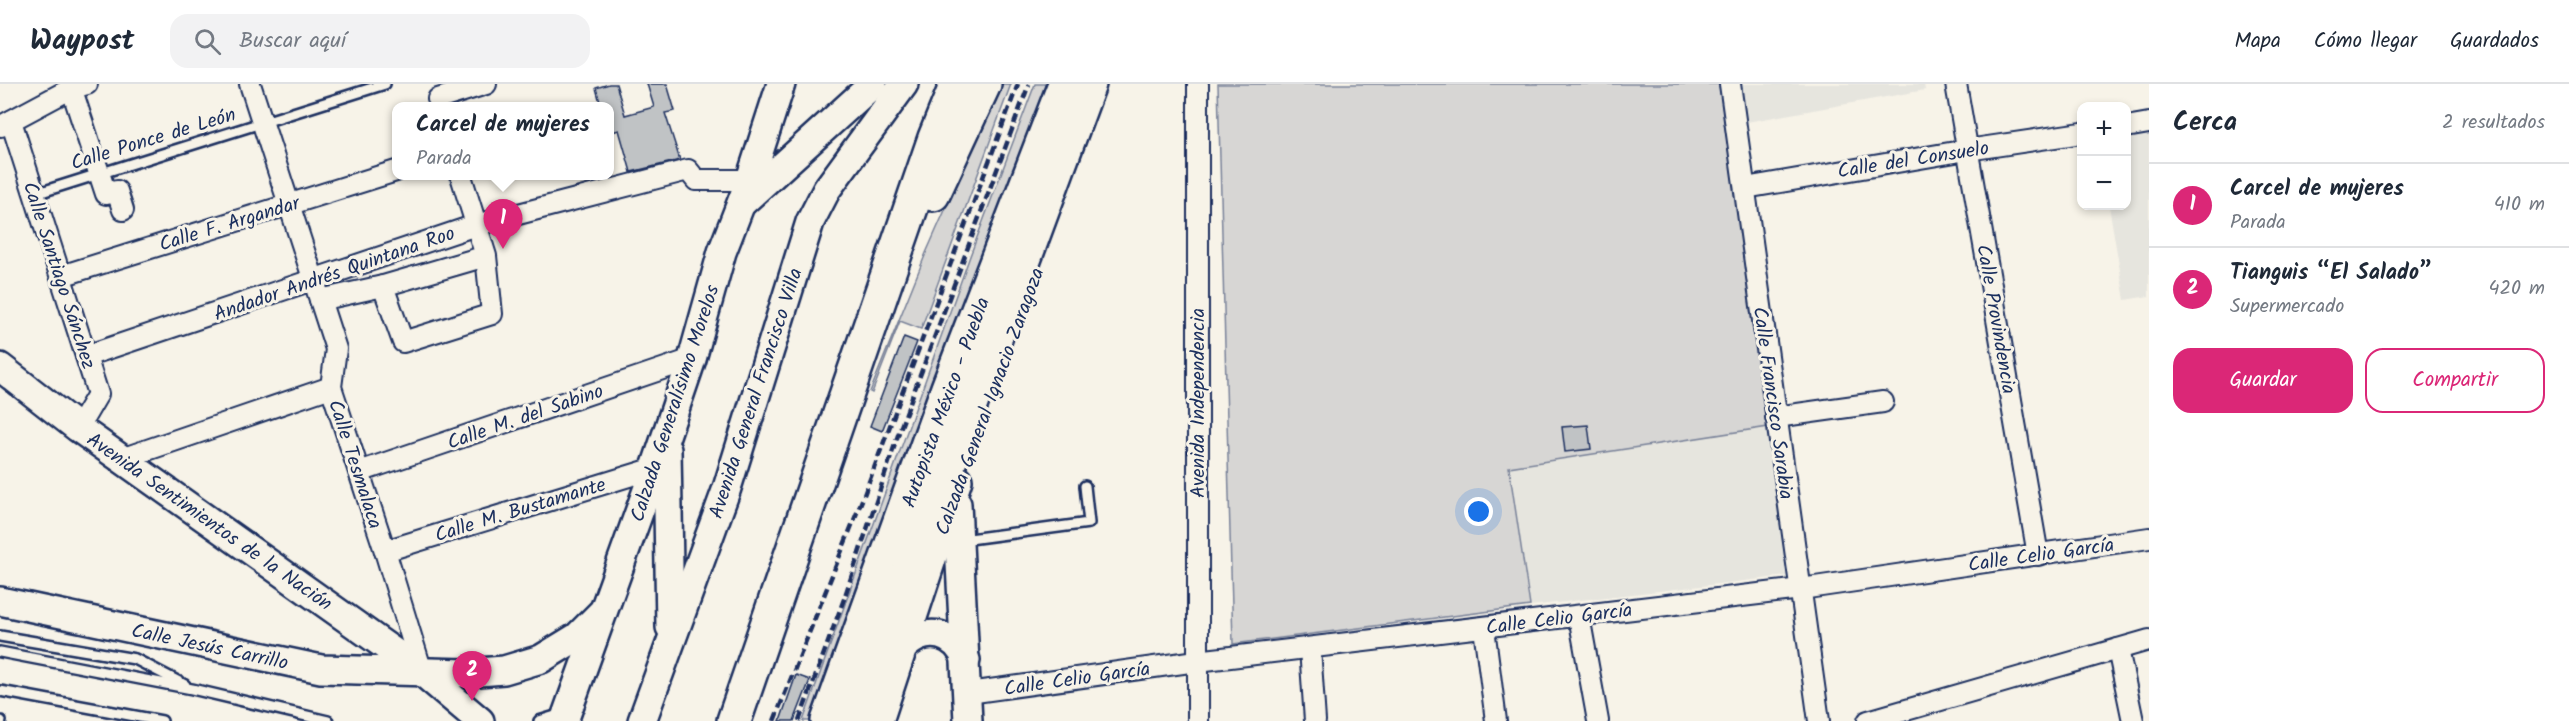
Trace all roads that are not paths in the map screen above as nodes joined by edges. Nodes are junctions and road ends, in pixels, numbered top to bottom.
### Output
1 (250, 84) edge
2 (385, 84) edge
3 (486, 84) edge
4 (781, 84) edge
5 (873, 84) edge
6 (904, 84) edge
7 (957, 84) edge
8 (984, 84) edge
9 (1065, 84) edge
10 (1089, 84) edge
11 (1105, 84) edge
12 (1198, 84) edge
13 (1730, 84) edge
14 (1956, 84) edge
15 (76, 85) edge
16 (437, 97) edge
17 (262, 122) junction
18 (2149, 123) edge
19 (5, 124) edge
20 (2131, 126) edge
21 (2077, 134) edge
22 (1967, 150) junction
23 (392, 172) edge
24 (99, 173) junction
25 (462, 180) edge
26 (750, 180) junction
27 (1744, 188) junction
28 (35, 194) junction
29 (289, 205) junction
30 (739, 206) junction
31 (123, 210) dead end
32 (476, 225) junction
33 (486, 256) junction
34 (61, 276) junction
35 (314, 280) junction
36 (383, 286) junction
37 (883, 291) junction
38 (320, 300) junction
39 (86, 356) junction
40 (692, 359) junction
41 (0, 367) edge
42 (331, 387) junction
43 (1883, 402) dead end
44 (1776, 417) junction
45 (78, 428) junction
46 (667, 431) junction
47 (962, 432) junction
48 (120, 459) junction
49 (655, 468) junction
50 (359, 472) junction
51 (1085, 486) dead end
52 (956, 489) junction
53 (2149, 538) edge
54 (960, 540) junction
55 (385, 551) junction
56 (2038, 555) junction
57 (1801, 590) junction
58 (0, 602) edge
59 (605, 608) junction
60 (1579, 616) junction
61 (1484, 628) junction
62 (0, 636) edge
63 (2149, 640) edge
64 (906, 645) junction
65 (670, 648) junction
66 (1310, 648) junction
67 (2118, 649) junction
68 (0, 652) edge
69 (966, 660) junction
70 (1197, 661) junction
71 (422, 672) junction
72 (192, 689) junction
73 (0, 691) edge
74 (968, 693) junction
75 (565, 717) edge
76 (162, 721) edge
77 (328, 721) edge
78 (480, 721) edge
79 (539, 721) edge
80 (642, 721) edge
81 (734, 721) edge
82 (828, 721) edge
83 (849, 721) edge
84 (879, 721) edge
85 (968, 721) edge
86 (1198, 721) edge
87 (1315, 721) edge
88 (1496, 721) edge
89 (1598, 721) edge
90 (1819, 721) edge
91 (1869, 721) edge
92 (2133, 721) edge

1 - 17 street, Calle Tesmalaca
2 - 17 lane, Calle Ponce de León
3 - 16 street
4 - 26 street, Calzada Generalísimo Morelos
5 - 30 street
6 - 65 street, Avenida General Francisco Villa
7 - 37 highway
8 - 37 highway
9 - 82 highway, Autopista México - Puebla
10 - 47 highway, Calzada General Ignacio Zaragoza
11 - 52 street, Calzada General Ignacio Zaragoza
12 - 70 street, Avenida Independencia
13 - 27 street, Calle Francisco Sarabia
14 - 22 street, Calle Provindencia
15 - 19 street
15 - 24 street
17 - 24 lane, Calle Ponce de León
17 - 29 street, Calle Tesmalaca
18 - 20 street
19 - 28 street, Calle Santiago Sánchez
21 - 22 street, Calle del Consuelo
22 - 27 street, Calle del Consuelo
22 - 56 street, Calle Provindencia
23 - 29 street, Calle F. Argandar
24 - 28 lane, Calle Ponce de León
24 - 31 street
25 - 32 street
26 - 30 street, Calzada Generalísimo Morelos
26 - 32 street, Andador Andrés Quintana Roo
27 - 44 street, Calle Francisco Sarabia
28 - 34 street, Calle Santiago Sánchez
29 - 34 street, Calle F. Argandar
29 - 35 street, Calle Tesmalaca
30 - 40 street, Calzada Generalísimo Morelos
32 - 33 street
32 - 35 street, Andador Andrés Quintana Roo
33 - 36 street
33 - 36 street
34 - 39 street, Calle Santiago Sánchez
35 - 38 street, Calle Tesmalaca
35 - 39 street, Andador Andrés Quintana Roo
36 - 38 street
37 - 81 highway
38 - 42 street, Calle Tesmalaca
39 - 45 street, Calle Santiago Sánchez
40 - 46 street, Calzada Generalísimo Morelos
40 - 50 street, Calle M. del Sabino
41 - 45 street, Avenida Sentimientos de la Nación
42 - 48 street
42 - 50 street, Calle Tesmalaca
43 - 44 street
44 - 57 street, Calle Francisco Sarabia
45 - 48 street, Avenida Sentimientos de la Nación
46 - 49 street, Calzada Generalísimo Morelos
46 - 65 street
47 - 52 highway
47 - 83 highway
48 - 71 street, Avenida Sentimientos de la Nación
49 - 55 street, Calle M. Bustamante
49 - 59 street, Calzada Generalísimo Morelos
50 - 55 street, Calle Tesmalaca
51 - 54 lane
52 - 54 street
52 - 64 street, Calzada General Ignacio Zaragoza
53 - 56 street, Calle Celio García
54 - 69 street
55 - 71 street, Calle Tesmalaca
56 - 57 street, Calle Celio García
57 - 60 street, Calle Celio García
57 - 90 street, Calle Francisco Sarabia
58 - 71 street, Calle Jesús Carrillo
59 - 71 street
59 - 75 street, Calzada Generalísimo Morelos
60 - 61 street, Calle Celio García
60 - 89 street
61 - 66 street, Calle Celio García
61 - 88 street
62 - 72 lane
63 - 67 street
64 - 69 street
64 - 84 street, Calzada General Ignacio Zaragoza
65 - 80 street, Avenida General Francisco Villa
66 - 70 street, Calle Celio García
66 - 87 street
67 - 91 street
67 - 92 street
68 - 72 lane
69 - 74 street
70 - 74 street, Calle Celio García
70 - 86 street, Avenida Independencia
71 - 78 street, Avenida Sentimientos de la Nación
72 - 77 lane
73 - 76 lane
74 - 85 street
75 - 79 lane

